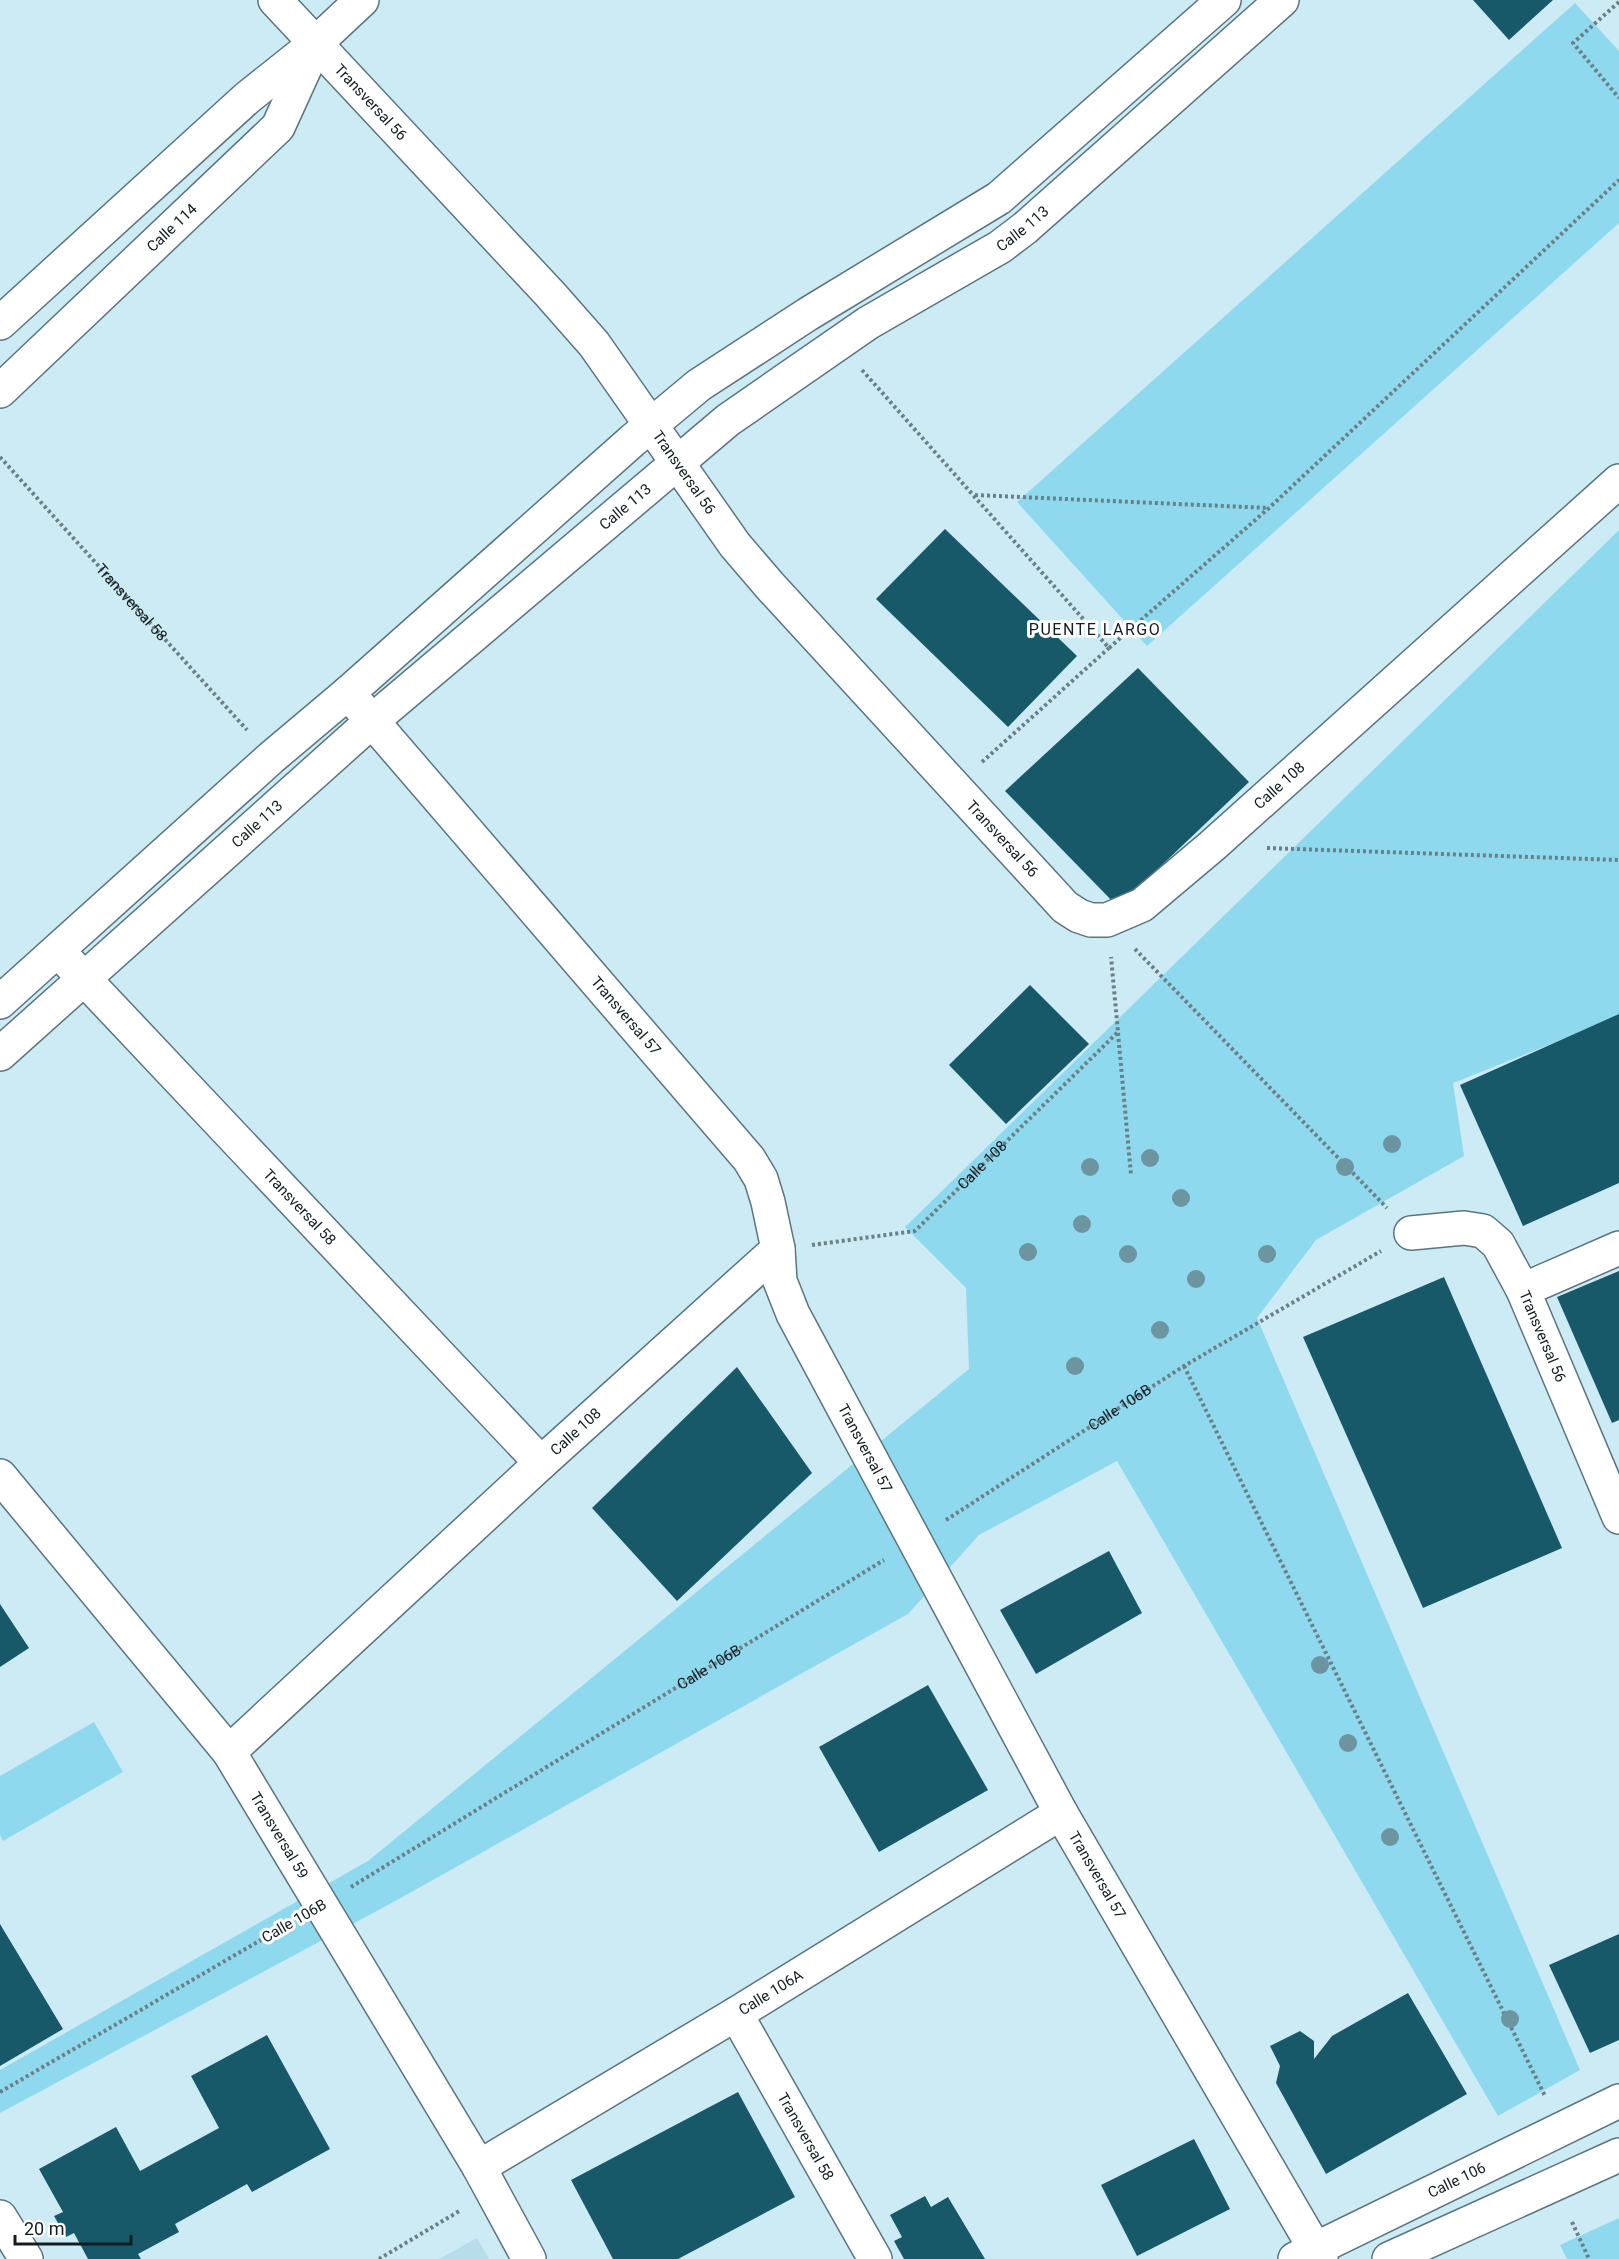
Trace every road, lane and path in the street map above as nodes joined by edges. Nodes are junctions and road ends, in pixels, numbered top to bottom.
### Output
1 (275, 0) edge
2 (362, 0) edge
3 (1224, 0) edge
4 (1282, 0) edge
5 (1619, 2) edge
6 (316, 43) junction
7 (1619, 98) edge
8 (1619, 180) edge
9 (999, 198) junction
10 (1025, 228) junction
11 (0, 324) edge
12 (858, 365) dead end
13 (0, 391) edge
14 (651, 424) junction
15 (0, 457) edge
16 (678, 462) junction
17 (1619, 482) edge
18 (974, 495) junction
19 (1269, 508) junction
20 (1109, 648) junction
21 (348, 693) junction
22 (372, 722) junction
23 (247, 730) dead end
24 (955, 787) junction
25 (1212, 846) junction
26 (1619, 860) edge
27 (1107, 920) junction
28 (58, 951) junction
29 (84, 978) junction
30 (0, 1002) edge
31 (1118, 1032) junction
32 (0, 1054) edge
33 (1131, 1176) dead end
34 (1411, 1233) junction
35 (1619, 1248) edge
36 (778, 1249) junction
37 (1523, 1290) junction
38 (1184, 1366) junction
39 (541, 1463) junction
40 (0, 1476) edge
41 (1619, 1517) edge
42 (914, 1542) junction
43 (229, 1752) junction
44 (1061, 1813) junction
45 (322, 1905) junction
46 (736, 2014) junction
47 (0, 2092) edge
48 (1619, 2101) edge
49 (1549, 2104) dead end
50 (1619, 2155) edge
51 (486, 2179) junction
52 (0, 2217) edge
53 (1572, 2222) dead end
54 (1310, 2255) edge
55 (26, 2259) edge
56 (380, 2259) edge
57 (530, 2259) edge
58 (875, 2259) edge
59 (1389, 2259) edge
60 (1589, 2259) edge

1 - 6 street, Transversal 56
2 - 6 street, Calle 114
3 - 9 street
4 - 10 street, Calle 113
5 - 7 path
6 - 11 street, Calle 114
6 - 13 street, Calle 114
6 - 14 street, Transversal 56
8 - 19 path
9 - 10 street
9 - 14 street
10 - 16 street, Calle 113
12 - 18 path
14 - 16 street, Transversal 56
14 - 21 street
15 - 23 path, Transversal 58
16 - 22 street, Calle 113
16 - 24 street, Transversal 56
17 - 25 street, Calle 108
18 - 19 path
18 - 20 path
19 - 20 path
20 - 24 path
21 - 22 street, Transversal 57
21 - 28 street
22 - 29 street, Calle 113
22 - 36 street, Transversal 57
24 - 27 street, Transversal 56
25 - 26 path
25 - 27 street, Calle 108
27 - 31 path
27 - 34 path
28 - 29 street, Transversal 58
28 - 30 street
29 - 32 street, Calle 113
29 - 39 street, Transversal 58
31 - 33 path
31 - 36 path, Calle 108
34 - 37 street, Transversal 56
34 - 38 path, Calle 106B
35 - 37 street
36 - 39 street, Calle 108
36 - 42 street, Transversal 57
37 - 41 street, Transversal 56
38 - 42 path, Calle 106B
38 - 49 path
39 - 43 street, Calle 108
40 - 43 street, Transversal 59
42 - 44 street, Transversal 57
42 - 45 path, Calle 106B
43 - 45 street, Transversal 59
44 - 46 street, Calle 106A
44 - 54 street, Transversal 57
45 - 47 path, Calle 106B
45 - 51 street, Transversal 59
46 - 51 street, Calle 106A
46 - 58 street, Transversal 58
48 - 54 street, Calle 106
50 - 59 street
51 - 56 path
51 - 57 street, Transversal 59
52 - 55 street
53 - 60 path

